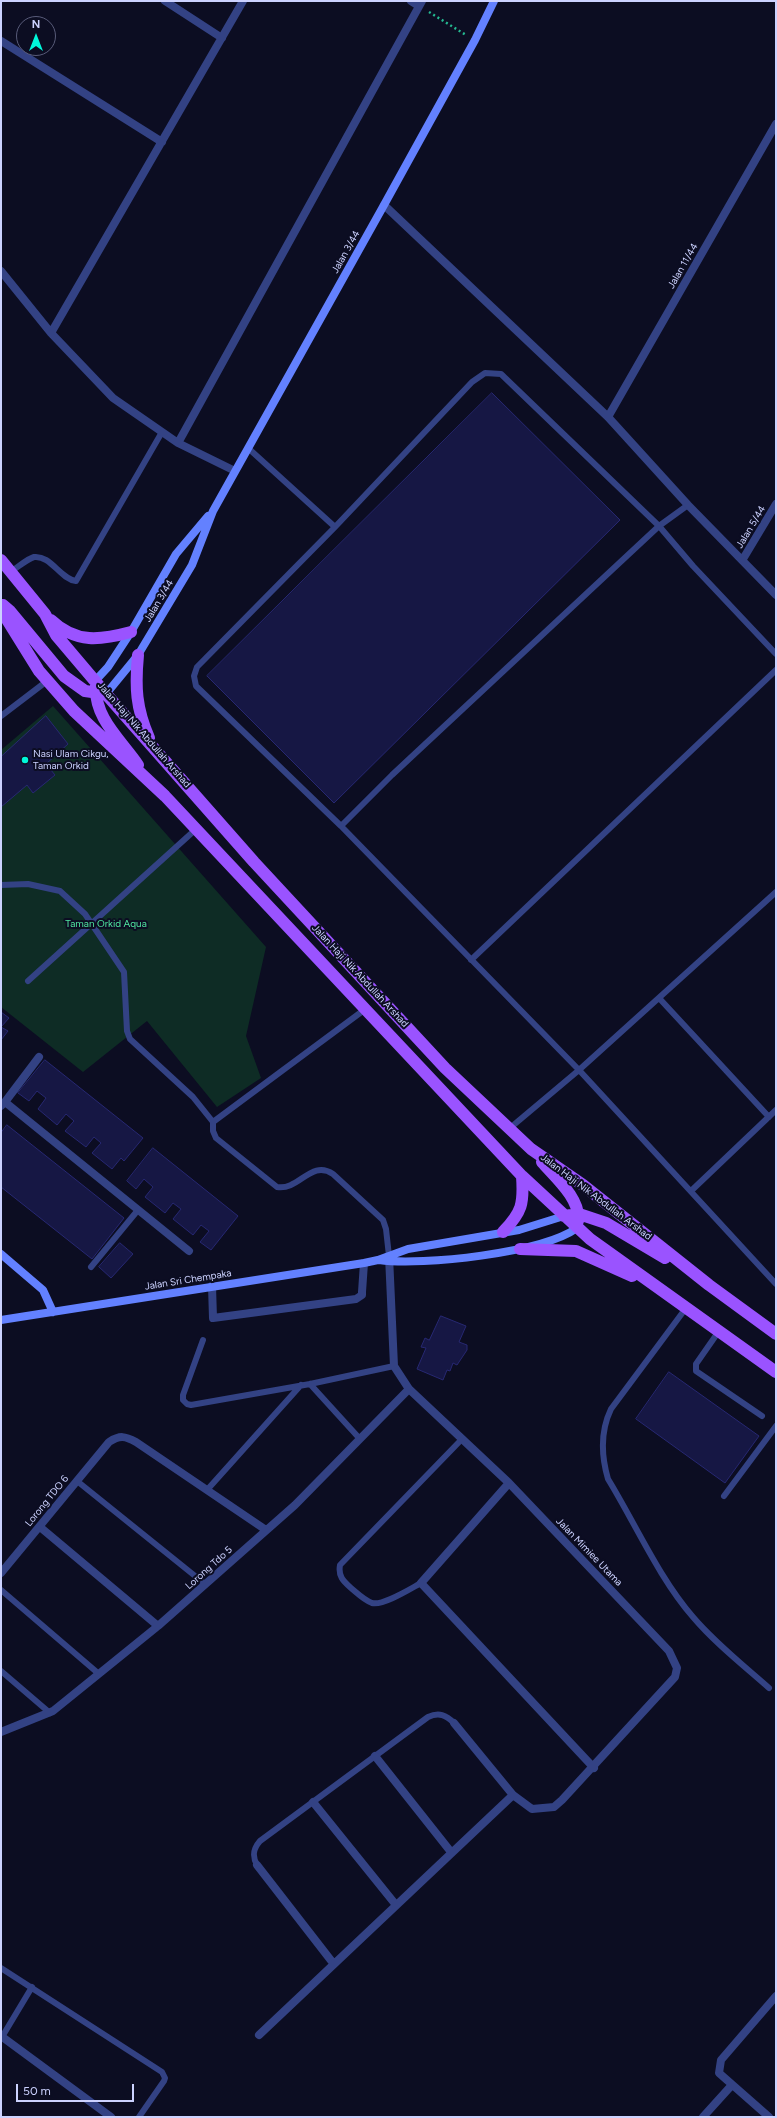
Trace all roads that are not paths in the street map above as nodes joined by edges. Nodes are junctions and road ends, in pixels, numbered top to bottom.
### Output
1 (165, 1) edge
2 (243, 1) edge
3 (410, 1) edge
4 (494, 1) edge
5 (420, 4) edge
6 (222, 38) junction
7 (1, 41) edge
8 (775, 127) edge
9 (162, 142) junction
10 (384, 205) junction
11 (1, 271) edge
12 (51, 333) junction
13 (608, 417) junction
14 (162, 432) junction
15 (178, 443) junction
16 (248, 448) junction
17 (235, 471) junction
18 (776, 504) edge
19 (688, 505) junction
20 (213, 511) junction
21 (658, 526) junction
22 (335, 527) junction
23 (743, 559) junction
24 (1, 560) edge
25 (10, 572) junction
26 (776, 595) edge
27 (1, 604) edge
28 (1, 610) edge
29 (45, 614) junction
30 (131, 632) junction
31 (776, 654) edge
32 (138, 655) junction
33 (776, 670) edge
34 (96, 680) junction
35 (48, 681) junction
36 (101, 693) junction
37 (1, 716) edge
38 (152, 746) junction
39 (154, 787) junction
40 (341, 826) junction
41 (195, 830) junction
42 (1, 885) edge
43 (776, 892) edge
44 (91, 923) junction
45 (471, 960) junction
46 (28, 981) dead end
47 (659, 998) junction
48 (364, 1010) junction
49 (39, 1057) dead end
50 (580, 1070) junction
51 (3, 1104) edge
52 (776, 1110) edge
53 (769, 1117) junction
54 (213, 1122) junction
55 (510, 1128) junction
56 (531, 1149) junction
57 (522, 1176) junction
58 (691, 1191) junction
59 (138, 1210) junction
60 (579, 1214) junction
61 (564, 1216) junction
62 (577, 1228) junction
63 (503, 1232) junction
64 (520, 1249) junction
65 (189, 1252) dead end
66 (1, 1254) edge
67 (389, 1259) junction
68 (364, 1263) junction
69 (91, 1267) dead end
70 (776, 1284) edge
71 (709, 1285) junction
72 (212, 1286) junction
73 (658, 1288) junction
74 (686, 1308) junction
75 (53, 1312) junction
76 (1, 1320) edge
77 (719, 1331) junction
78 (776, 1334) edge
79 (203, 1340) dead end
80 (394, 1366) junction
81 (776, 1372) edge
82 (310, 1384) junction
83 (301, 1385) junction
84 (409, 1389) junction
85 (762, 1416) dead end
86 (776, 1426) edge
87 (360, 1439) junction
88 (462, 1439) junction
89 (77, 1481) junction
90 (509, 1484) junction
91 (207, 1490) junction
92 (724, 1496) dead end
93 (40, 1527) junction
94 (266, 1530) junction
95 (1, 1573) edge
96 (421, 1583) junction
97 (205, 1584) junction
98 (1, 1590) edge
99 (158, 1626) junction
100 (1, 1671) edge
101 (99, 1674) junction
102 (769, 1688) dead end
103 (50, 1713) junction
104 (454, 1723) joint
105 (1, 1732) edge
106 (375, 1756) junction
107 (594, 1768) junction
108 (513, 1795) junction
109 (313, 1802) junction
110 (451, 1852) junction
111 (257, 1865) joint
112 (396, 1905) junction
113 (333, 1963) junction
114 (1, 1968) edge
115 (32, 1987) junction
116 (776, 1996) edge
117 (259, 2035) dead end
118 (2, 2037) edge
119 (731, 2086) junction
120 (111, 2117) edge
121 (139, 2117) edge
122 (703, 2117) edge
123 (769, 2117) edge

1 - 6 street
2 - 6 street
3 - 5 street
4 - 10 street, Jalan 3/44
5 - 15 street
6 - 9 street
7 - 9 street
8 - 13 street, Jalan 11/44
9 - 12 street
10 - 13 street
10 - 16 street, Jalan 3/44
11 - 12 street
12 - 14 street
13 - 19 street
14 - 15 street
14 - 25 lane
15 - 17 street
16 - 17 street, Jalan 3/44
16 - 22 lane
17 - 20 street, Jalan 3/44
18 - 23 street, Jalan 5/44
19 - 21 lane
19 - 23 street
20 - 30 street, Jalan 3/44
20 - 32 street, Jalan 3/44
21 - 22 lane
21 - 31 lane
21 - 40 lane
22 - 40 lane
23 - 26 street
24 - 25 main road, Jalan Haji Nik Abdullah Arshad
25 - 29 main road, Jalan Haji Nik Abdullah Arshad
27 - 36 main road
28 - 35 main road, Jalan Haji Nik Abdullah Arshad
29 - 30 main road
29 - 34 main road, Jalan Haji Nik Abdullah Arshad
30 - 34 street, Jalan 3/44
32 - 36 street, Jalan 3/44
32 - 38 main road
33 - 45 lane
34 - 36 main road
35 - 37 lane
35 - 39 main road, Jalan Haji Nik Abdullah Arshad
36 - 38 main road, Jalan Haji Nik Abdullah Arshad
36 - 39 main road
38 - 55 main road, Jalan Haji Nik Abdullah Arshad
39 - 41 main road, Jalan Haji Nik Abdullah Arshad
40 - 45 lane
41 - 44 lane
41 - 48 main road, Jalan Haji Nik Abdullah Arshad
42 - 44 lane
43 - 47 lane
44 - 46 lane
44 - 54 lane
45 - 50 lane
47 - 50 lane
47 - 53 lane
48 - 54 lane
48 - 57 main road, Jalan Haji Nik Abdullah Arshad
49 - 51 street
50 - 55 lane
50 - 58 lane
51 - 59 street
52 - 53 lane
53 - 58 lane
54 - 67 lane
55 - 56 main road, Jalan Haji Nik Abdullah Arshad
56 - 60 main road
56 - 71 main road, Jalan Haji Nik Abdullah Arshad
57 - 61 main road, Jalan Haji Nik Abdullah Arshad
57 - 63 main road
58 - 70 lane
59 - 65 street
59 - 69 lane
60 - 61 main road
60 - 62 main road
60 - 71 main road
61 - 62 main road, Jalan Haji Nik Abdullah Arshad
61 - 63 street, Jalan Sri Chempaka
62 - 64 street
62 - 73 main road, Jalan Haji Nik Abdullah Arshad
63 - 67 street, Jalan Sri Chempaka
64 - 67 street
64 - 73 main road
66 - 75 street
67 - 68 street, Jalan Sri Chempaka
67 - 80 street
68 - 72 street, Jalan Sri Chempaka
68 - 72 street
71 - 78 main road, Jalan Haji Nik Abdullah Arshad
72 - 75 street, Jalan Sri Chempaka
73 - 74 main road, Jalan Haji Nik Abdullah Arshad
74 - 77 main road, Jalan Haji Nik Abdullah Arshad
74 - 102 lane
75 - 76 street, Jalan Sri Chempaka
77 - 81 main road, Jalan Haji Nik Abdullah Arshad
77 - 85 lane
79 - 83 lane
80 - 82 lane
80 - 84 street, Jalan Mimiee Utama
82 - 83 lane
82 - 87 lane
83 - 91 lane
84 - 87 street, Lorong Tdo 5
84 - 88 street, Jalan Mimiee Utama
86 - 92 lane
87 - 94 street, Lorong Tdo 5
88 - 90 street, Jalan Mimiee Utama
88 - 96 lane
89 - 91 street, Lorong TDO 6
89 - 93 street, Lorong TDO 6
89 - 97 lane
90 - 96 street
90 - 107 street, Jalan Mimiee Utama
91 - 94 street
93 - 95 street, Lorong TDO 6
93 - 99 street
94 - 97 street, Lorong Tdo 5
96 - 107 street
97 - 99 street, Lorong Tdo 5
98 - 101 lane
99 - 101 street, Lorong Tdo 5
100 - 103 lane
101 - 103 street, Lorong Tdo 5
103 - 105 street, Lorong Tdo 5
104 - 106 lane
104 - 108 street, Jalan Mimiee Utama
106 - 109 lane
106 - 110 street
107 - 108 street, Jalan Mimiee Utama
108 - 110 street
109 - 111 lane
109 - 112 street
110 - 112 street
111 - 113 street
112 - 113 street
113 - 117 street
114 - 115 lane
115 - 118 lane
115 - 121 lane
116 - 119 street
118 - 120 street
119 - 122 street
119 - 123 street

